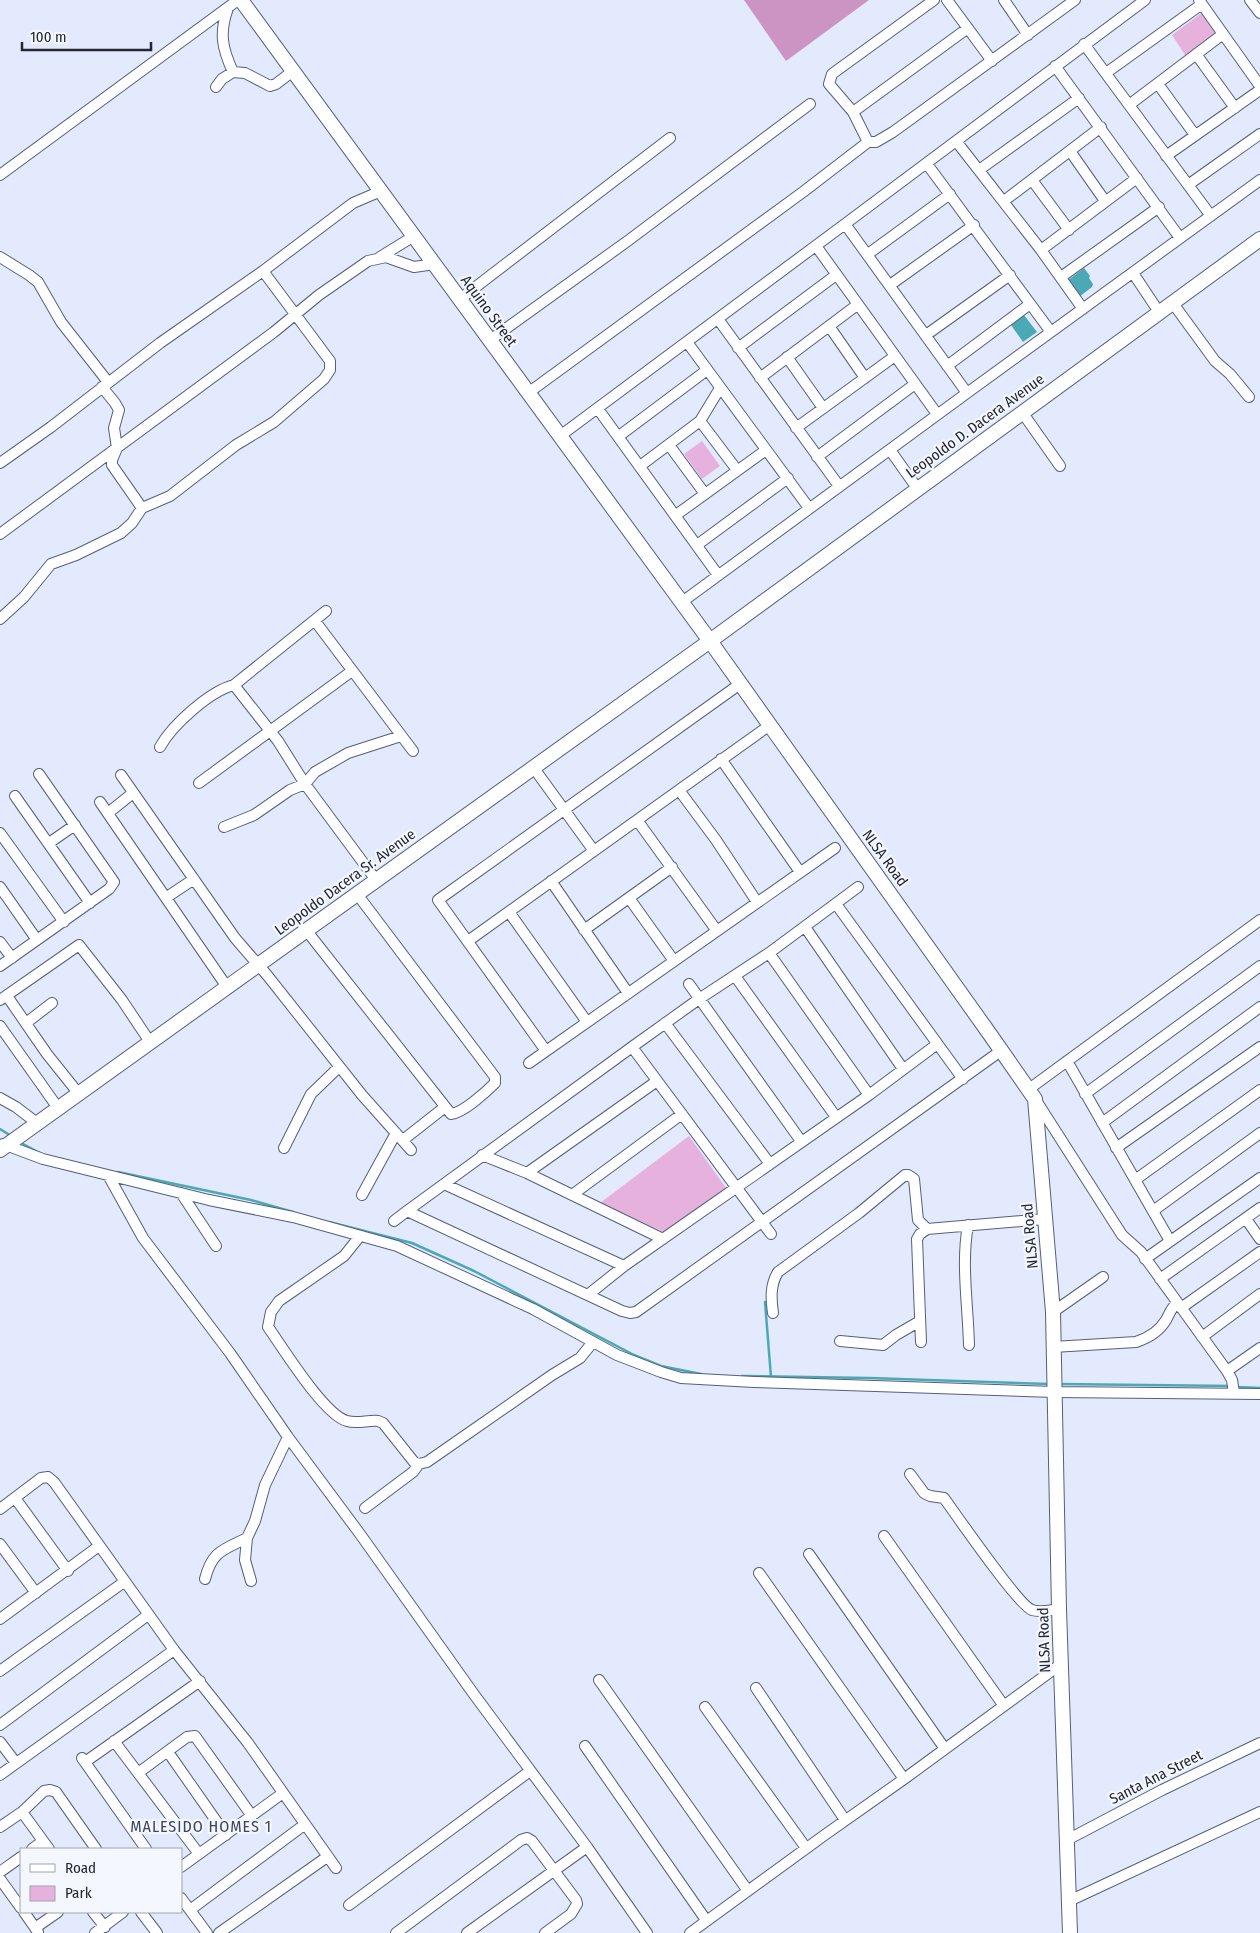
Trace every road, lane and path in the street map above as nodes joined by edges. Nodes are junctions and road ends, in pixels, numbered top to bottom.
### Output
1 (240, 0) edge
2 (934, 0) edge
3 (947, 0) edge
4 (1005, 0) edge
5 (1075, 0) edge
6 (1145, 0) edge
7 (1250, 0) edge
8 (1200, 2) edge
9 (228, 8) junction
10 (1260, 13) edge
11 (968, 28) junction
12 (1223, 34) junction
13 (1028, 35) junction
14 (1084, 44) junction
15 (1196, 54) junction
16 (992, 61) junction
17 (1055, 66) junction
18 (293, 71) junction
19 (233, 72) junction
20 (1106, 73) junction
21 (1158, 84) junction
22 (1260, 86) edge
23 (216, 87) dead end
24 (1260, 90) edge
25 (1079, 98) junction
26 (810, 104) dead end
27 (1129, 105) junction
28 (1235, 108) junction
29 (853, 112) junction
30 (1100, 127) junction
31 (1260, 134) edge
32 (1195, 135) junction
33 (670, 138) dead end
34 (956, 141) junction
35 (868, 142) junction
36 (1070, 151) junction
37 (1166, 156) junction
38 (928, 164) junction
39 (980, 170) junction
40 (0, 175) edge
41 (1137, 178) junction
42 (1032, 180) junction
43 (1260, 180) edge
44 (1188, 185) junction
45 (381, 191) junction
46 (950, 194) junction
47 (1004, 201) junction
48 (1105, 201) junction
49 (1159, 207) junction
50 (1211, 216) junction
51 (845, 224) junction
52 (974, 225) junction
53 (1069, 230) junction
54 (414, 236) junction
55 (1180, 238) junction
56 (1260, 238) edge
57 (816, 246) junction
58 (1041, 250) junction
59 (868, 254) junction
60 (0, 257) edge
61 (379, 257) junction
62 (435, 264) junction
63 (263, 270) junction
64 (1133, 273) junction
65 (836, 275) junction
66 (1010, 275) junction
67 (1061, 278) junction
68 (890, 285) junction
69 (460, 299) junction
70 (1172, 302) junction
71 (858, 304) junction
72 (1030, 304) junction
73 (1083, 310) junction
74 (1159, 312) junction
75 (297, 315) junction
76 (718, 319) junction
77 (828, 326) junction
78 (1051, 332) junction
79 (926, 335) junction
80 (490, 340) junction
81 (687, 342) junction
82 (738, 348) junction
83 (895, 356) junction
84 (787, 358) junction
85 (947, 366) junction
86 (707, 370) junction
87 (760, 378) junction
88 (865, 378) junction
89 (915, 384) junction
90 (105, 385) junction
91 (720, 388) junction
92 (528, 392) junction
93 (967, 393) junction
94 (1249, 397) dead end
95 (824, 408) junction
96 (598, 409) junction
97 (1022, 412) junction
98 (937, 414) junction
99 (700, 421) junction
100 (796, 428) junction
101 (560, 436) junction
102 (619, 436) junction
103 (670, 445) junction
104 (117, 448) junction
105 (766, 450) junction
106 (890, 450) junction
107 (817, 457) junction
108 (0, 463) edge
109 (640, 466) junction
110 (1060, 466) dead end
111 (737, 470) junction
112 (788, 478) junction
113 (839, 486) junction
114 (916, 488) junction
115 (705, 494) junction
116 (142, 508) junction
117 (810, 508) junction
118 (676, 515) junction
119 (0, 534) edge
120 (697, 545) junction
121 (718, 575) junction
122 (682, 602) junction
123 (326, 611) dead end
124 (0, 619) edge
125 (314, 621) junction
126 (710, 641) junction
127 (352, 671) junction
128 (234, 684) junction
129 (740, 684) junction
130 (770, 725) junction
131 (271, 732) junction
132 (401, 736) junction
133 (160, 747) dead end
134 (413, 752) dead end
135 (721, 759) junction
136 (533, 767) junction
137 (39, 774) dead end
138 (121, 775) dead end
139 (199, 783) dead end
140 (305, 784) junction
141 (679, 790) junction
142 (133, 793) junction
143 (14, 796) dead end
144 (100, 802) dead end
145 (564, 810) junction
146 (108, 813) junction
147 (637, 820) junction
148 (75, 825) junction
149 (224, 827) dead end
150 (0, 833) edge
151 (49, 843) junction
152 (835, 848) dead end
153 (594, 851) junction
154 (672, 867) junction
155 (800, 872) junction
156 (194, 879) junction
157 (376, 880) junction
158 (551, 881) junction
159 (0, 887) edge
160 (858, 887) dead end
161 (357, 894) junction
162 (167, 897) junction
163 (629, 898) junction
164 (757, 902) junction
165 (90, 903) junction
166 (836, 904) junction
167 (508, 912) junction
168 (1260, 920) edge
169 (64, 922) junction
170 (805, 926) junction
171 (306, 930) junction
172 (584, 930) junction
173 (716, 931) junction
174 (37, 940) junction
175 (468, 941) junction
176 (0, 942) edge
177 (769, 953) junction
178 (12, 958) junction
179 (674, 961) junction
180 (258, 965) junction
181 (0, 966) edge
182 (1260, 966) edge
183 (735, 976) junction
184 (689, 984) dead end
185 (227, 987) junction
186 (628, 993) junction
187 (3, 998) edge
188 (699, 999) junction
189 (52, 1003) dead end
190 (1260, 1007) edge
191 (587, 1022) junction
192 (26, 1023) junction
193 (666, 1024) junction
194 (0, 1026) edge
195 (150, 1042) junction
196 (936, 1045) junction
197 (632, 1047) junction
198 (1260, 1047) edge
199 (1002, 1050) junction
200 (546, 1051) junction
201 (1066, 1061) junction
202 (529, 1062) dead end
203 (339, 1067) junction
204 (903, 1069) junction
205 (963, 1079) junction
206 (657, 1081) junction
207 (1260, 1090) edge
208 (78, 1094) junction
209 (1032, 1094) junction
210 (1085, 1094) junction
211 (869, 1095) junction
212 (0, 1098) edge
213 (445, 1107) junction
214 (58, 1108) junction
215 (682, 1114) junction
216 (836, 1117) junction
217 (37, 1123) junction
218 (1102, 1123) junction
219 (1260, 1134) edge
220 (399, 1137) junction
221 (802, 1141) junction
222 (2, 1146) edge
223 (284, 1148) dead end
224 (1116, 1148) junction
225 (411, 1150) dead end
226 (482, 1155) junction
227 (770, 1164) junction
228 (527, 1173) junction
229 (108, 1175) junction
230 (1260, 1178) edge
231 (1135, 1180) junction
232 (444, 1184) junction
233 (736, 1188) junction
234 (181, 1193) junction
235 (362, 1195) dead end
236 (572, 1196) junction
237 (1260, 1208) edge
238 (407, 1211) junction
239 (1153, 1211) junction
240 (1045, 1219) junction
241 (1246, 1219) junction
242 (394, 1220) dead end
243 (762, 1222) junction
244 (968, 1226) junction
245 (927, 1229) junction
246 (771, 1234) dead end
247 (360, 1236) junction
248 (1260, 1238) edge
249 (663, 1240) junction
250 (1170, 1241) junction
251 (216, 1246) dead end
252 (1260, 1252) edge
253 (1145, 1259) junction
254 (624, 1266) junction
255 (1103, 1277) dead end
256 (1160, 1279) junction
257 (589, 1294) junction
258 (1260, 1294) edge
259 (1179, 1305) junction
260 (1053, 1312) junction
261 (773, 1313) dead end
262 (920, 1321) junction
263 (1202, 1336) junction
264 (840, 1341) dead end
265 (593, 1342) junction
266 (922, 1342) dead end
267 (969, 1345) dead end
268 (1053, 1347) junction
269 (1260, 1348) edge
270 (1232, 1383) junction
271 (1054, 1386) junction
272 (1260, 1394) edge
273 (288, 1437) junction
274 (419, 1464) junction
275 (910, 1474) dead end
276 (15, 1498) junction
277 (0, 1508) edge
278 (365, 1508) dead end
279 (884, 1536) dead end
280 (247, 1538) junction
281 (0, 1544) edge
282 (99, 1546) junction
283 (808, 1554) dead end
284 (68, 1570) junction
285 (759, 1572) dead end
286 (205, 1579) dead end
287 (124, 1582) junction
288 (251, 1582) dead end
289 (36, 1593) junction
290 (1059, 1609) junction
291 (148, 1615) junction
292 (1, 1616) edge
293 (174, 1650) junction
294 (1061, 1664) junction
295 (0, 1671) edge
296 (599, 1680) dead end
297 (200, 1681) junction
298 (756, 1688) dead end
299 (1004, 1706) junction
300 (705, 1707) dead end
301 (0, 1725) edge
302 (114, 1741) junction
303 (0, 1742) edge
304 (1260, 1743) edge
305 (585, 1746) dead end
306 (945, 1749) junction
307 (168, 1752) junction
308 (16, 1763) junction
309 (530, 1771) junction
310 (138, 1773) junction
311 (0, 1775) edge
312 (904, 1779) junction
313 (283, 1793) junction
314 (22, 1812) junction
315 (1260, 1812) edge
316 (252, 1816) junction
317 (845, 1820) junction
318 (304, 1825) junction
319 (0, 1827) edge
320 (226, 1835) junction
321 (1067, 1840) junction
322 (46, 1845) edge
323 (587, 1847) junction
324 (95, 1848) edge
325 (145, 1848) edge
326 (806, 1848) junction
327 (199, 1854) junction
328 (328, 1857) junction
329 (20, 1858) edge
330 (182, 1866) edge
331 (336, 1868) dead end
332 (554, 1870) junction
333 (0, 1872) edge
334 (0, 1879) edge
335 (748, 1891) junction
336 (182, 1899) edge
337 (1069, 1901) junction
338 (349, 1905) dead end
339 (20, 1907) edge
340 (190, 1910) junction
341 (25, 1913) edge
342 (57, 1913) edge
343 (94, 1913) edge
344 (122, 1913) edge
345 (142, 1913) edge
346 (706, 1920) junction
347 (105, 1926) junction
348 (37, 1931) edge
349 (643, 1932) edge
350 (96, 1933) edge
351 (157, 1933) edge
352 (207, 1933) edge
353 (219, 1933) edge
354 (396, 1933) edge
355 (467, 1933) edge
356 (545, 1933) edge
357 (690, 1933) edge
358 (1070, 1933) edge

1 - 9 street
1 - 18 main road, Aquino Street
2 - 29 street
3 - 11 street
4 - 13 street
5 - 13 street
6 - 14 street
7 - 10 street
8 - 12 street
8 - 20 street
9 - 19 street
9 - 40 street
11 - 16 street
11 - 29 street
12 - 15 street
12 - 22 street
13 - 16 street
14 - 17 street
14 - 20 street
15 - 21 street
15 - 28 street
16 - 35 street
17 - 25 street
17 - 34 street
18 - 19 street
18 - 45 main road, Aquino Street
19 - 23 street
20 - 27 street
21 - 27 street
21 - 32 street
24 - 28 street
25 - 30 street
25 - 39 street
26 - 80 street
27 - 37 street
28 - 32 street
29 - 35 street
30 - 36 street
30 - 41 street
31 - 44 street
32 - 37 street
33 - 69 street
34 - 38 street
34 - 39 street
35 - 92 street
36 - 42 street
36 - 48 street
37 - 44 street
38 - 46 street
38 - 51 street
39 - 47 street
41 - 48 street
41 - 49 street
42 - 47 street
42 - 53 street
43 - 50 street
44 - 50 street
45 - 54 main road, Aquino Street
45 - 63 street
46 - 52 street
46 - 59 street
47 - 58 street
48 - 53 street
49 - 55 street
49 - 67 street
50 - 55 street
51 - 57 street
51 - 59 street
52 - 66 street
52 - 68 street
53 - 58 street
54 - 61 street
54 - 62 main road, Aquino Street
55 - 64 street
56 - 70 main road, Leopoldo D. Dacera Avenue
57 - 65 street
57 - 76 street
58 - 67 street
59 - 68 street
60 - 90 street
61 - 62 street
61 - 75 street
62 - 69 main road, Aquino Street
63 - 75 street
63 - 90 street
64 - 73 street
64 - 74 street
65 - 71 street
65 - 82 street
66 - 72 street
66 - 79 street
67 - 73 street
68 - 79 street
69 - 80 main road, Aquino Street
70 - 74 main road, Leopoldo D. Dacera Avenue
70 - 94 street
71 - 77 street
71 - 83 street
72 - 78 street
72 - 85 street
73 - 78 street
74 - 97 main road, Leopoldo D. Dacera Avenue
75 - 104 street
75 - 116 street
76 - 81 street
76 - 82 street
77 - 84 street
77 - 88 street
78 - 93 street
79 - 85 street
80 - 92 main road, Aquino Street
81 - 86 street
81 - 96 street
82 - 87 street
83 - 88 street
83 - 89 street
84 - 87 street
84 - 95 street
85 - 93 street
86 - 91 street
86 - 102 street
87 - 100 street
88 - 95 street
89 - 98 street
89 - 107 street
90 - 104 street
90 - 108 street
91 - 99 street
91 - 105 street
92 - 101 main road, Aquino Street
93 - 98 street
95 - 100 street
96 - 101 street
96 - 102 street
97 - 110 street
97 - 114 main road, Leopoldo D. Dacera Avenue
98 - 106 street
99 - 103 street
99 - 111 street
100 - 107 street
101 - 122 main road, Aquino Street
102 - 109 street
103 - 109 street
103 - 115 street
104 - 116 street
104 - 119 street
105 - 111 street
105 - 112 street
106 - 113 street
106 - 114 street
107 - 113 street
109 - 118 street
111 - 115 street
112 - 117 street
112 - 120 street
113 - 117 street
114 - 126 main road, Leopoldo D. Dacera Avenue
115 - 118 street
116 - 124 street
117 - 121 street
118 - 120 street
120 - 121 street
121 - 122 street
122 - 126 main road, Aquino Street
123 - 125 street
125 - 127 street
125 - 128 street
126 - 129 main road, NLSA Road
126 - 136 main road, Leopoldo Dacera Sr. Avenue
127 - 131 street
127 - 132 street
128 - 131 street
128 - 133 street
129 - 130 main road, NLSA Road
129 - 145 street
130 - 135 street
130 - 199 main road, NLSA Road
131 - 139 street
131 - 140 street
132 - 134 street
132 - 140 street
135 - 141 street
135 - 155 street
136 - 145 street
136 - 157 main road, Leopoldo Dacera Sr. Avenue
137 - 148 street
138 - 142 street
140 - 149 street
140 - 157 street
141 - 147 street
141 - 164 street
142 - 146 street
142 - 156 street
143 - 151 street
144 - 146 street
145 - 153 street
145 - 175 street
146 - 162 street
147 - 153 street
147 - 154 street
148 - 151 street
148 - 165 street
150 - 169 street
151 - 165 street
152 - 155 street
153 - 158 street
154 - 163 street
154 - 173 street
155 - 164 street
156 - 162 street
156 - 180 street
157 - 161 main road, Leopoldo Dacera Sr. Avenue
158 - 167 street
158 - 172 street
159 - 174 street
160 - 166 street
161 - 171 main road, Leopoldo Dacera Sr. Avenue
161 - 213 street
162 - 185 street
163 - 172 street
163 - 179 street
164 - 173 street
165 - 169 street
166 - 170 street
166 - 196 street
167 - 175 street
167 - 191 street
168 - 201 street
169 - 174 street
170 - 177 street
170 - 204 street
171 - 180 main road, Leopoldo Dacera Sr. Avenue
171 - 213 street
172 - 186 street
173 - 179 street
174 - 178 street
175 - 200 street
176 - 178 street
177 - 183 street
177 - 211 street
178 - 181 street
179 - 186 street
180 - 185 main road, Leopoldo Dacera Sr. Avenue
180 - 203 street
182 - 210 street
183 - 188 street
183 - 216 street
184 - 188 street
185 - 195 main road, Leopoldo Dacera Sr. Avenue
186 - 191 street
187 - 192 street
187 - 195 street
188 - 193 street
188 - 221 street
189 - 192 street
190 - 218 street
191 - 200 street
192 - 208 street
193 - 197 street
193 - 227 street
194 - 214 street
195 - 208 main road, Leopoldo Dacera Sr. Avenue
196 - 204 street
196 - 205 street
197 - 206 street
197 - 226 street
198 - 224 street
199 - 205 street
199 - 209 main road, NLSA Road
200 - 202 street
201 - 209 street
201 - 210 street
203 - 220 street
203 - 223 street
204 - 211 street
205 - 243 street
206 - 215 street
206 - 228 street
207 - 231 street
208 - 214 main road, Leopoldo Dacera Sr. Avenue
209 - 240 main road, NLSA Road
209 - 253 street
210 - 218 street
211 - 216 street
212 - 217 street
213 - 220 street
214 - 217 main road, Leopoldo Dacera Sr. Avenue
215 - 233 street
215 - 236 street
216 - 221 street
217 - 222 main road, Leopoldo Dacera Sr. Avenue
218 - 224 street
219 - 239 street
220 - 225 street
220 - 235 street
221 - 227 street
222 - 229 street
224 - 231 street
226 - 228 street
226 - 232 street
227 - 233 street
228 - 236 street
229 - 234 street
229 - 273 street
230 - 250 street
231 - 239 street
232 - 238 street
232 - 254 street
233 - 243 street
233 - 249 street
234 - 247 street
234 - 251 street
236 - 249 street
237 - 241 street
238 - 242 street
238 - 257 street
239 - 250 street
240 - 244 street
240 - 260 main road, NLSA Road
241 - 248 street
241 - 256 street
243 - 246 street
243 - 257 street
244 - 245 street
244 - 267 street
245 - 261 street
245 - 262 street
247 - 265 street
247 - 274 street
249 - 254 street
250 - 253 street
252 - 259 street
253 - 256 street
254 - 257 street
255 - 260 street
256 - 259 street
258 - 263 street
259 - 263 street
259 - 268 street
260 - 268 main road, NLSA Road
262 - 264 street
262 - 266 street
263 - 270 street
265 - 271 street
265 - 274 street
268 - 271 main road, NLSA Road
269 - 270 street
270 - 271 street
270 - 272 street
271 - 290 main road, NLSA Road
273 - 280 street
273 - 309 street
274 - 278 street
275 - 290 street
276 - 277 street
276 - 282 street
276 - 284 street
279 - 299 street
280 - 286 street
280 - 288 street
281 - 289 street
282 - 284 street
282 - 287 street
283 - 306 street
284 - 289 street
285 - 312 street
287 - 291 street
287 - 295 street
289 - 292 street
290 - 294 main road, NLSA Road
291 - 293 street
291 - 301 street
293 - 297 street
293 - 308 street
294 - 299 street
294 - 321 main road, NLSA Road
296 - 335 street
297 - 302 street
297 - 313 street
298 - 317 street
299 - 306 street
300 - 326 street
302 - 310 street
302 - 325 street
303 - 308 street
304 - 321 street, Santa Ana Street
305 - 346 street
306 - 312 street
307 - 310 street
307 - 316 street
307 - 320 street
308 - 311 street
309 - 323 street
309 - 338 street
310 - 327 street
312 - 317 street
313 - 316 street
313 - 318 street
314 - 319 street
314 - 322 street
314 - 324 street
315 - 337 street
316 - 320 street
317 - 326 street
318 - 328 street
318 - 340 street
320 - 327 street
321 - 337 main road, NLSA Road
323 - 332 street
323 - 349 street
326 - 335 street
327 - 330 street
328 - 331 street
328 - 353 street
329 - 333 street
332 - 354 street
332 - 355 street
332 - 356 street
334 - 339 street
335 - 346 street
336 - 340 street
337 - 358 main road, NLSA Road
340 - 352 street
341 - 348 street
342 - 348 street
343 - 347 street
344 - 347 street
345 - 351 street
346 - 357 street
347 - 350 street

